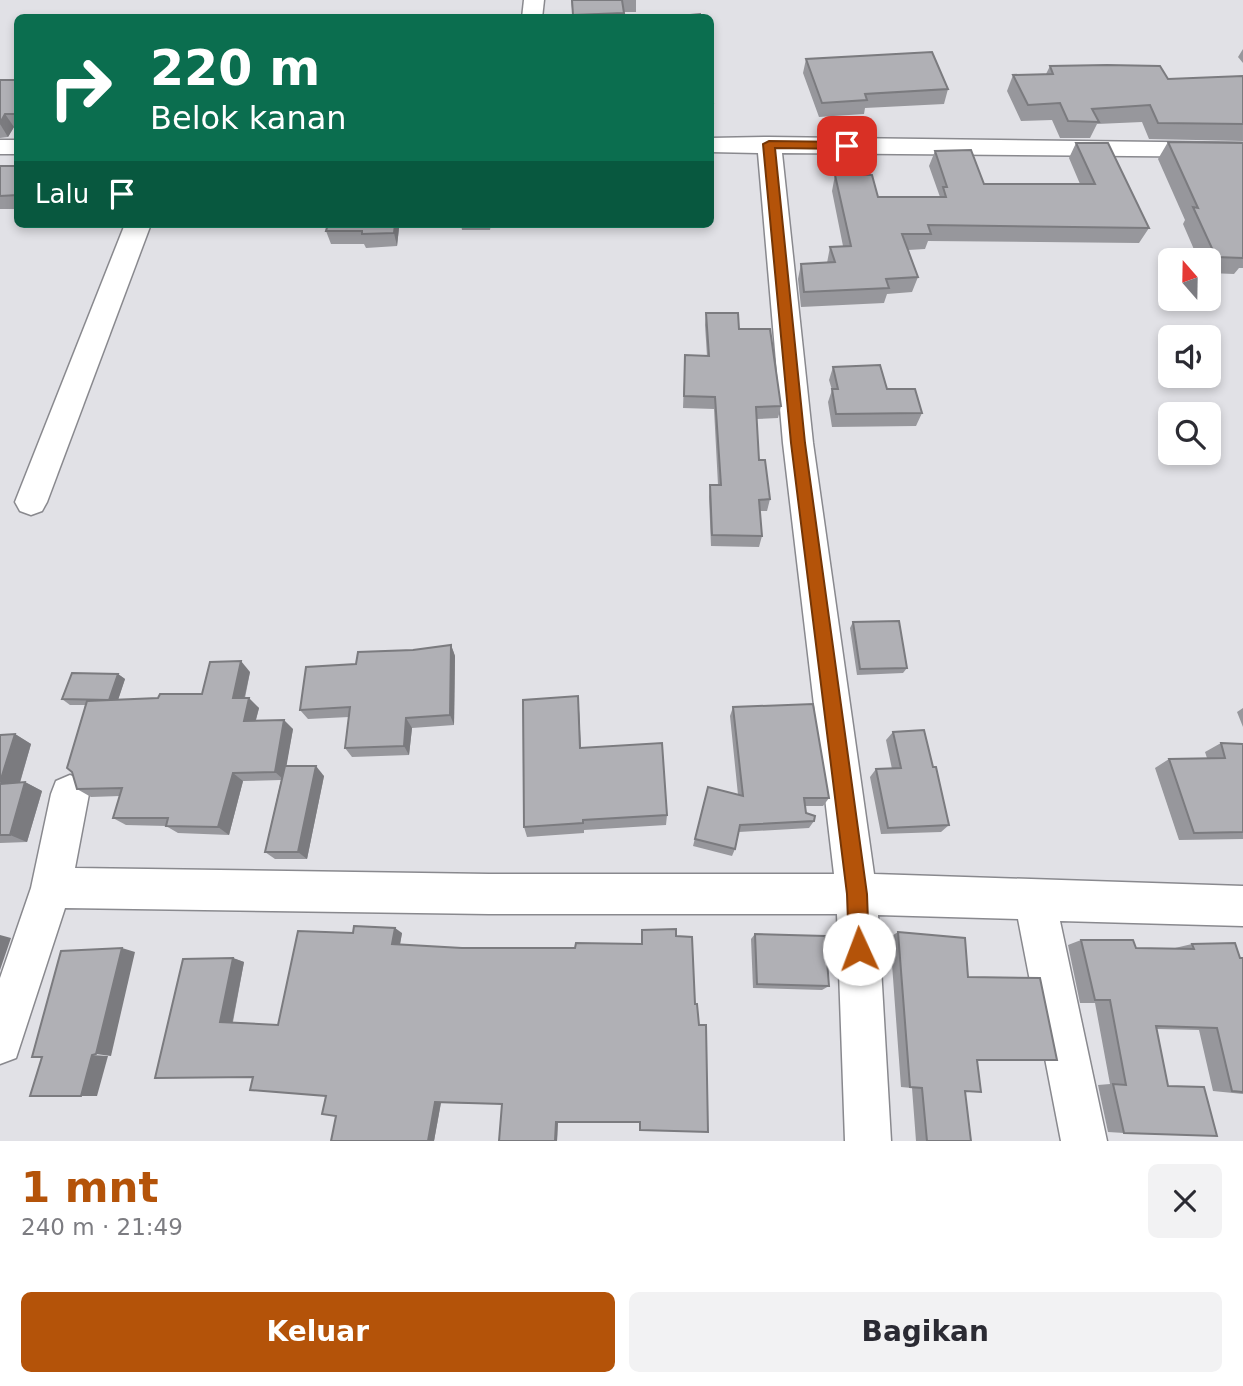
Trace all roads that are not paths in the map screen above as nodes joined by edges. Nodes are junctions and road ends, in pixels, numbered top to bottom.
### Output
1 (769, 144) junction
2 (714, 145) edge
3 (1243, 150) edge
4 (136, 228) edge
5 (31, 502) dead end
6 (70, 794) dead end
7 (51, 888) junction
8 (857, 894) junction
9 (1035, 900) junction
10 (1243, 906) edge
11 (0, 1042) edge
12 (867, 1141) edge
13 (1084, 1141) edge

1 - 2 street
1 - 3 street
1 - 8 street
4 - 5 street
6 - 7 street
7 - 8 street
7 - 11 street
8 - 9 street
8 - 12 street
9 - 10 street
9 - 13 street

